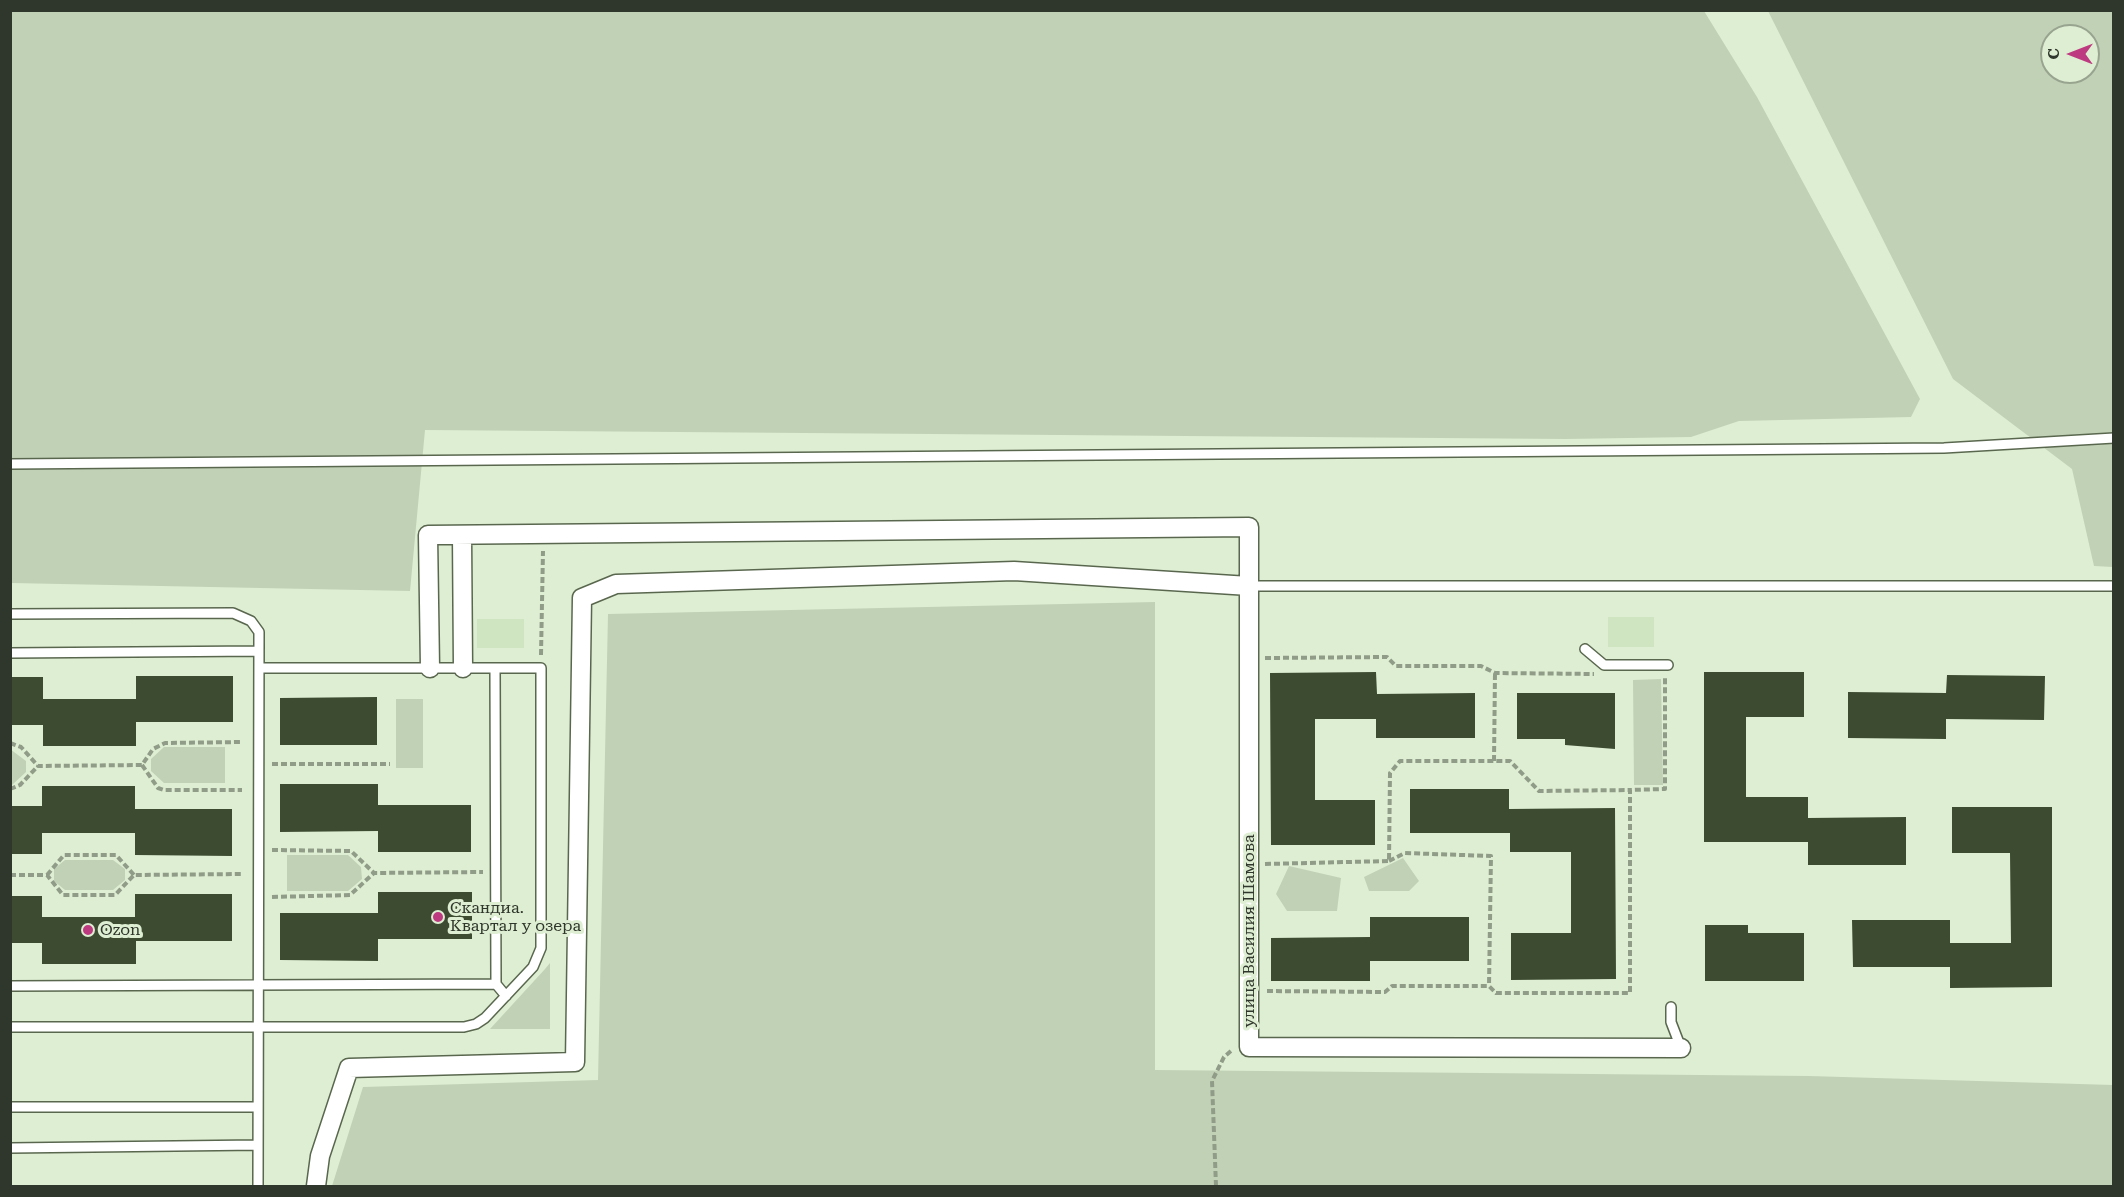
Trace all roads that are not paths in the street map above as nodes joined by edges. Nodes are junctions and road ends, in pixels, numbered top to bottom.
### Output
1 (2114, 438) edge
2 (10, 464) edge
3 (462, 534) junction
4 (1249, 586) junction
5 (2114, 586) edge
6 (10, 614) edge
7 (1585, 649) dead end
8 (259, 651) junction
9 (10, 653) edge
10 (1668, 665) dead end
11 (259, 668) junction
12 (430, 668) junction
13 (463, 668) junction
14 (495, 668) junction
15 (495, 984) junction
16 (10, 986) edge
17 (258, 986) junction
18 (506, 996) junction
19 (1671, 1007) dead end
20 (10, 1027) edge
21 (258, 1027) junction
22 (1681, 1048) joint
23 (10, 1107) edge
24 (258, 1107) junction
25 (258, 1145) junction
26 (10, 1148) edge
27 (258, 1186) edge
28 (316, 1186) edge

1 - 2 lane
3 - 4 street, улица Василия Шамова
3 - 12 street
3 - 13 street
4 - 5 lane
4 - 22 street, улица Василия Шамова
4 - 28 street
6 - 8 lane
7 - 10 lane
8 - 9 lane
8 - 11 lane
11 - 12 lane
11 - 17 lane
12 - 13 lane
13 - 14 lane
14 - 15 lane
14 - 18 lane
15 - 17 lane
15 - 18 lane
16 - 17 lane
17 - 21 lane
18 - 21 lane
19 - 22 lane
20 - 21 lane
21 - 24 lane
23 - 24 lane
24 - 25 lane
25 - 26 lane
25 - 27 lane

